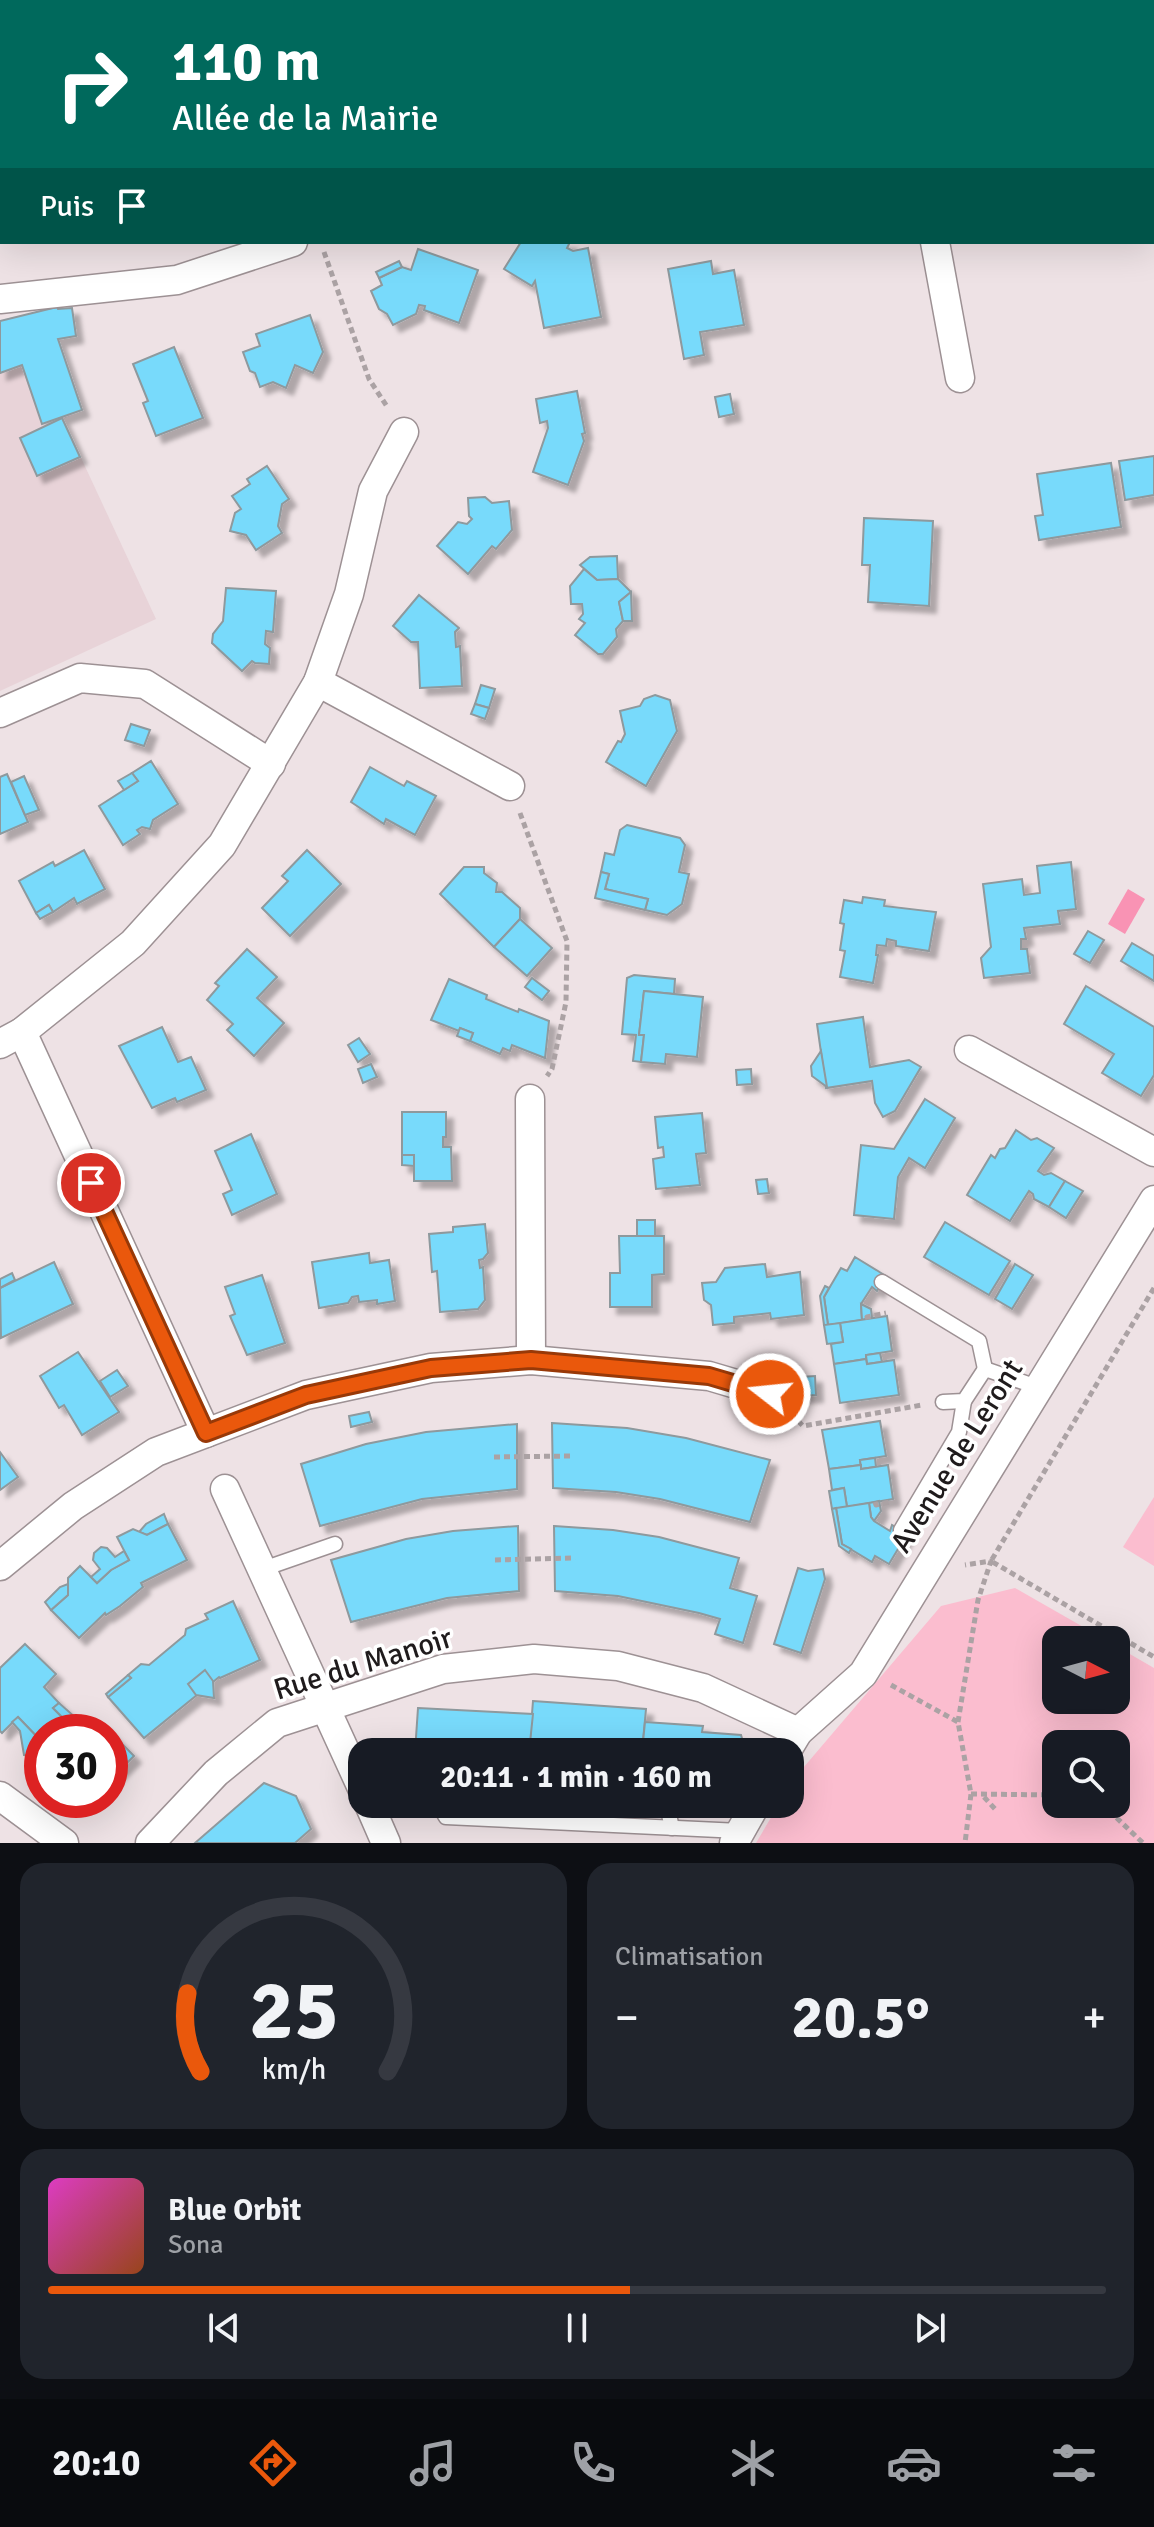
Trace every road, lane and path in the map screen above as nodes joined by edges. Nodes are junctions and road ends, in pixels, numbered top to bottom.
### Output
1 (287, 244) edge
2 (322, 244) edge
3 (935, 244) edge
4 (0, 299) edge
5 (960, 378) dead end
6 (404, 432) joint
7 (318, 682) junction
8 (0, 713) edge
9 (271, 764) junction
10 (510, 786) joint
11 (11, 1038) edge
12 (969, 1050) dead end
13 (530, 1099) joint
14 (1154, 1152) edge
15 (1154, 1200) edge
16 (882, 1282) dead end
17 (1154, 1288) edge
18 (531, 1360) junction
19 (985, 1369) junction
20 (1040, 1388) junction
21 (770, 1394) joint
22 (964, 1401) junction
23 (943, 1402) joint
24 (206, 1433) junction
25 (573, 1456) dead end
26 (494, 1457) dead end
27 (225, 1489) dead end
28 (901, 1530) dead end
29 (335, 1544) dead end
30 (575, 1558) dead end
31 (495, 1560) dead end
32 (991, 1561) junction
33 (964, 1565) dead end
34 (0, 1566) edge
35 (263, 1569) junction
36 (1154, 1657) edge
37 (863, 1674) junction
38 (327, 1708) junction
39 (958, 1722) junction
40 (785, 1738) edge
41 (796, 1738) edge
42 (348, 1756) edge
43 (971, 1794) junction
44 (1042, 1795) edge
45 (0, 1796) edge
46 (984, 1796) junction
47 (995, 1809) dead end
48 (375, 1818) edge
49 (467, 1818) edge
50 (670, 1818) edge
51 (748, 1818) edge
52 (1117, 1818) edge
53 (672, 1828) junction
54 (737, 1837) edge
55 (64, 1843) edge
56 (150, 1843) edge
57 (386, 1843) edge
58 (965, 1843) edge
59 (1143, 1843) edge

1 - 4 street
2 - 6 path
3 - 5 street
6 - 7 street
7 - 9 street
7 - 10 street
8 - 9 street
9 - 11 street
10 - 13 path
11 - 24 street
12 - 14 street
13 - 18 street
15 - 20 street, Avenue de Leront
16 - 19 lane
17 - 32 path
18 - 21 street
18 - 24 street
19 - 20 lane
19 - 22 lane
20 - 37 street, Avenue de Leront
21 - 23 path
22 - 23 lane
22 - 28 lane
24 - 34 street
25 - 26 path
27 - 35 street
29 - 35 lane
30 - 31 path
32 - 33 path
32 - 36 path
32 - 39 path
35 - 38 street
37 - 39 path
37 - 41 street, Avenue de Leront
38 - 40 street, Rue du Manoir
38 - 42 street
38 - 56 street, Rue du Manoir
39 - 43 path
43 - 46 path
43 - 58 path
44 - 46 path
45 - 55 street
46 - 47 path
48 - 57 street
49 - 53 lane
50 - 53 lane
51 - 54 street
52 - 59 path
53 - 54 lane

